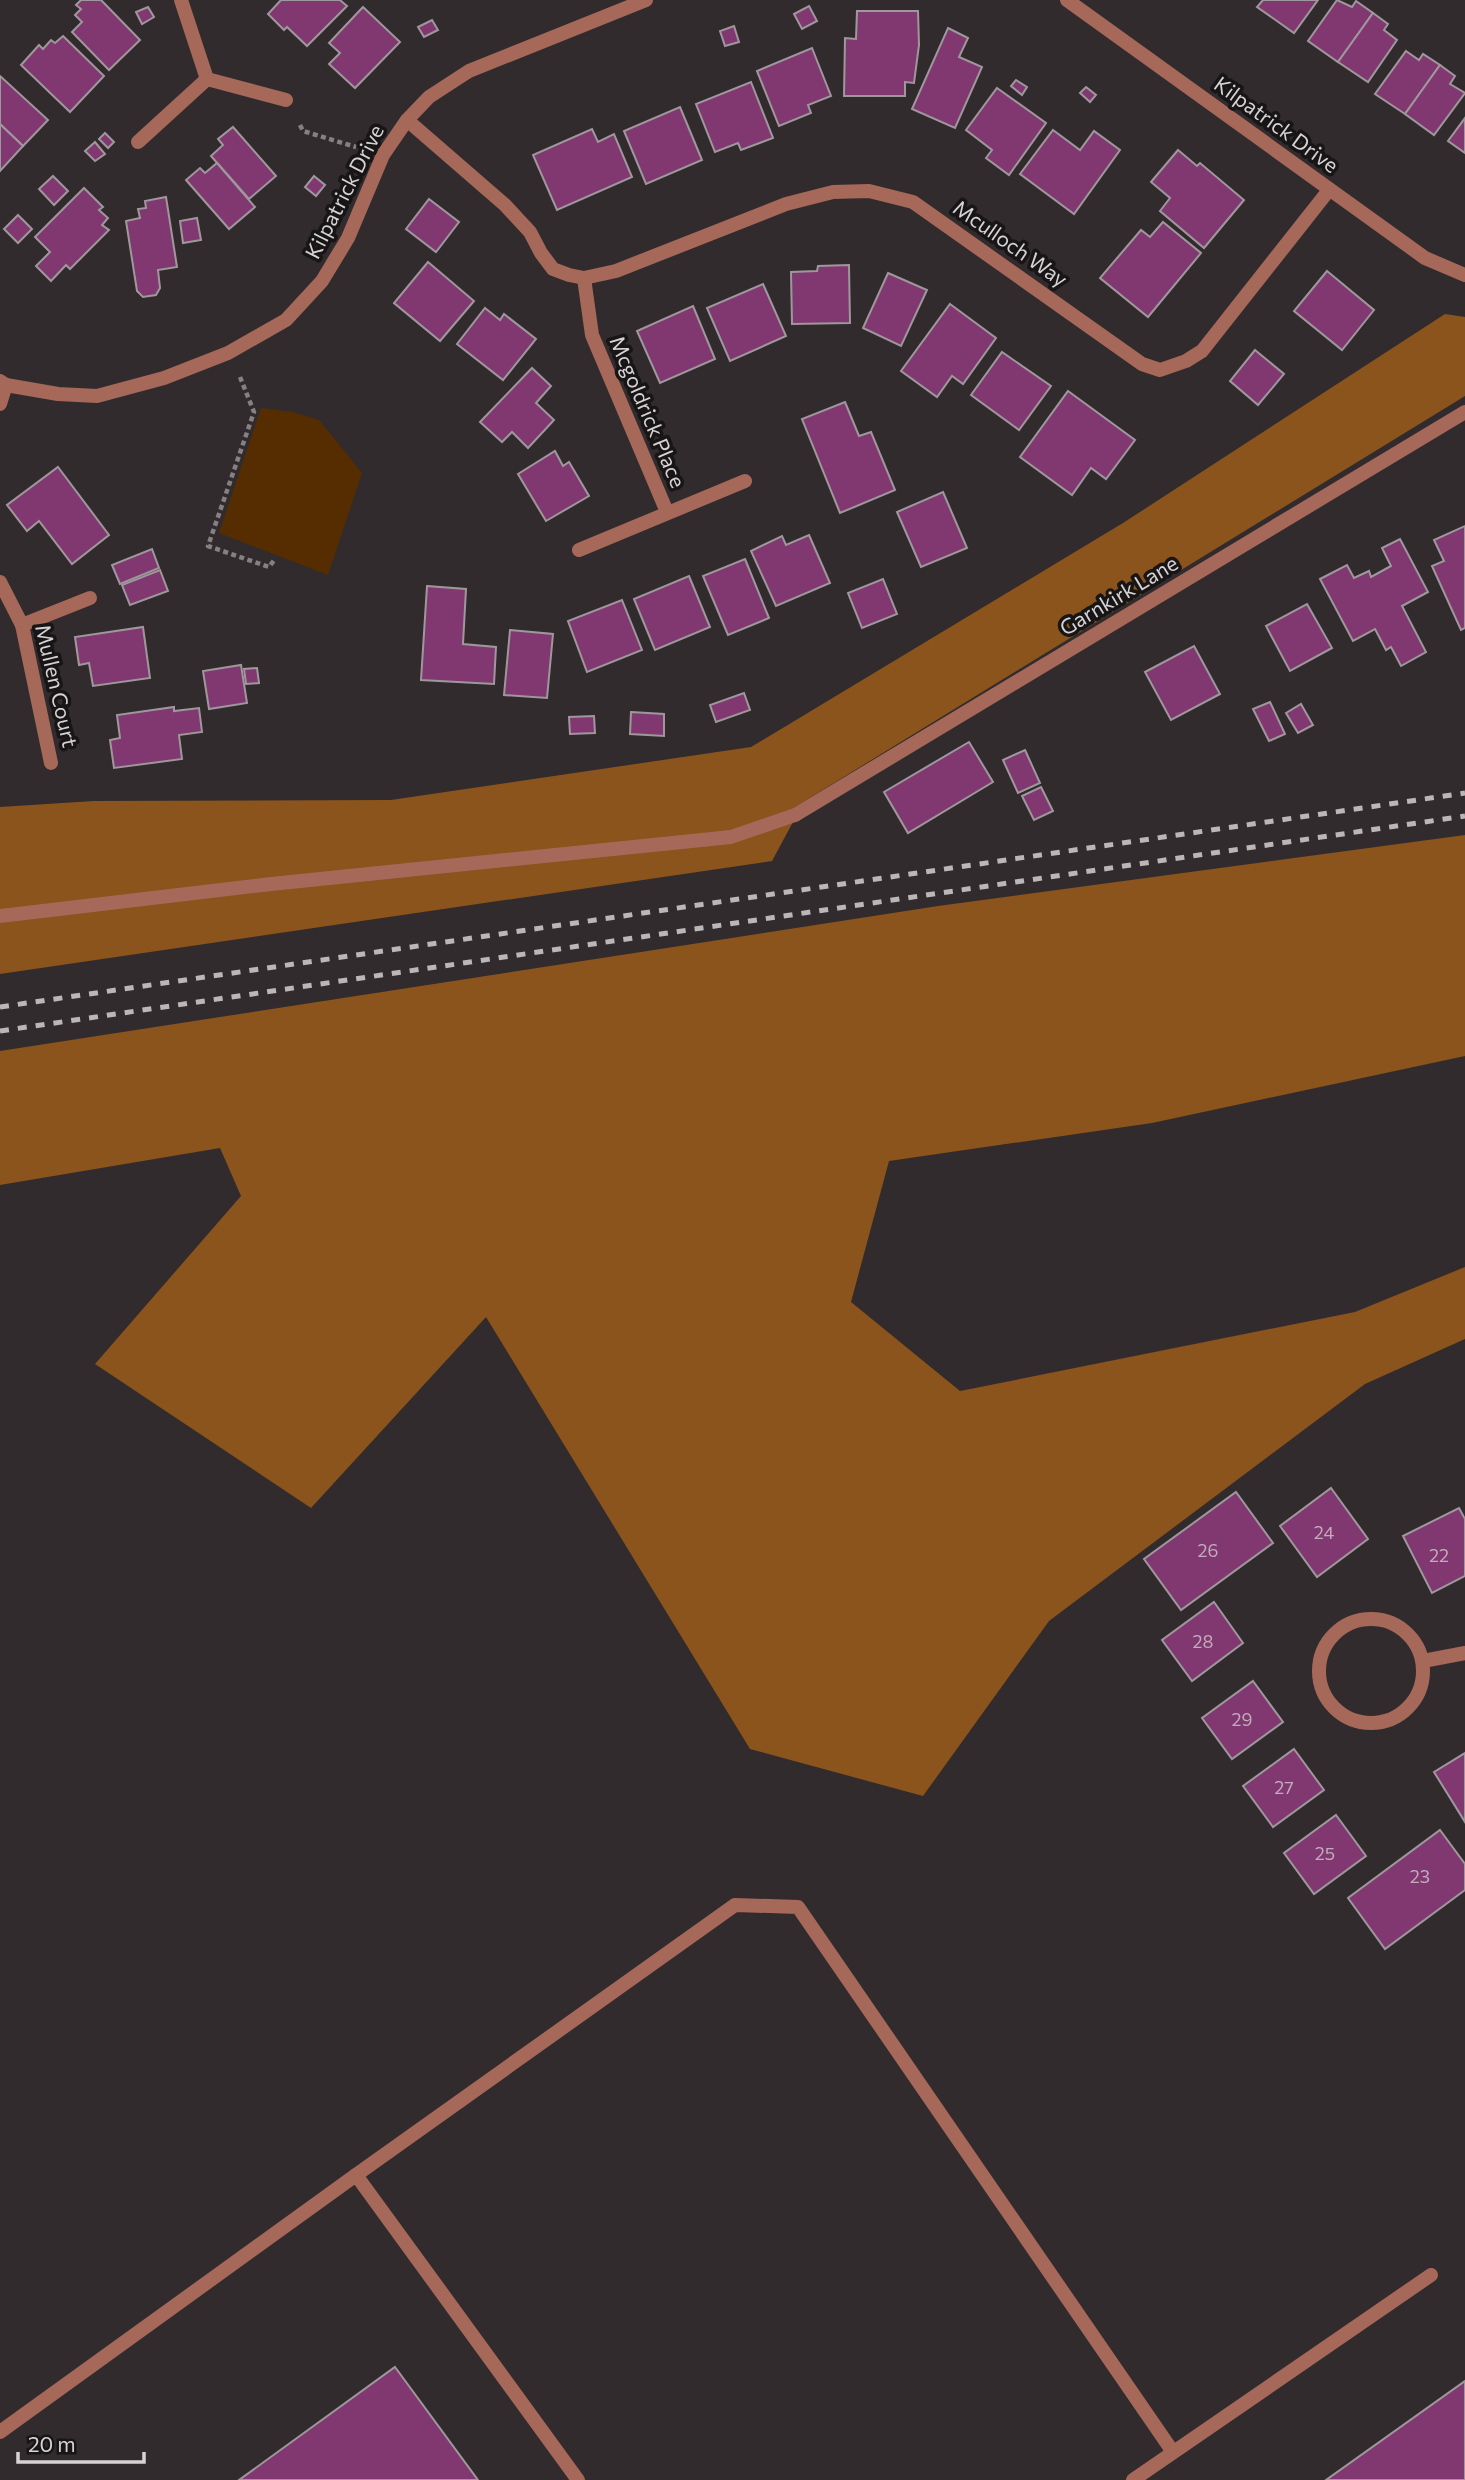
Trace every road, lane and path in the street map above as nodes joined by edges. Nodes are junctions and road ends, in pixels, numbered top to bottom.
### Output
1 (181, 0) edge
2 (646, 0) edge
3 (1067, 0) edge
4 (207, 79) junction
5 (286, 100) joint
6 (407, 120) junction
7 (138, 142) dead end
8 (383, 155) junction
9 (1329, 190) junction
10 (1465, 275) edge
11 (584, 278) junction
12 (228, 353) junction
13 (3, 383) edge
14 (0, 404) edge
15 (1465, 412) edge
16 (745, 481) dead end
17 (667, 512) junction
18 (579, 550) dead end
19 (275, 559) dead end
20 (0, 582) edge
21 (90, 598) dead end
22 (22, 625) junction
23 (51, 763) dead end
24 (0, 916) edge
25 (1465, 1653) edge
26 (1423, 1661) junction
27 (356, 2175) junction
28 (1431, 2275) dead end
29 (0, 2432) edge
30 (1173, 2452) junction
31 (578, 2480) edge
32 (1133, 2480) edge

1 - 4 street
2 - 6 street, Kilpatrick Drive
3 - 9 street, Kilpatrick Drive
4 - 5 street
4 - 7 street
5 - 8 path
6 - 8 street, Kilpatrick Drive
6 - 11 street
8 - 12 street, Kilpatrick Drive
9 - 10 street, Kilpatrick Drive
9 - 11 street, Mculloch Way
11 - 17 street, Mcgoldrick Place
12 - 13 street, Kilpatrick Drive
12 - 19 path
13 - 14 street
15 - 24 street, Garnkirk Lane
16 - 17 street, Mcgoldrick Place
17 - 18 street, Mcgoldrick Place
20 - 22 street, Mullen Court
21 - 22 street
22 - 23 street, Mullen Court
25 - 26 street
26 - 26 street
27 - 29 street
27 - 30 street
27 - 31 street
28 - 30 street
30 - 32 street

